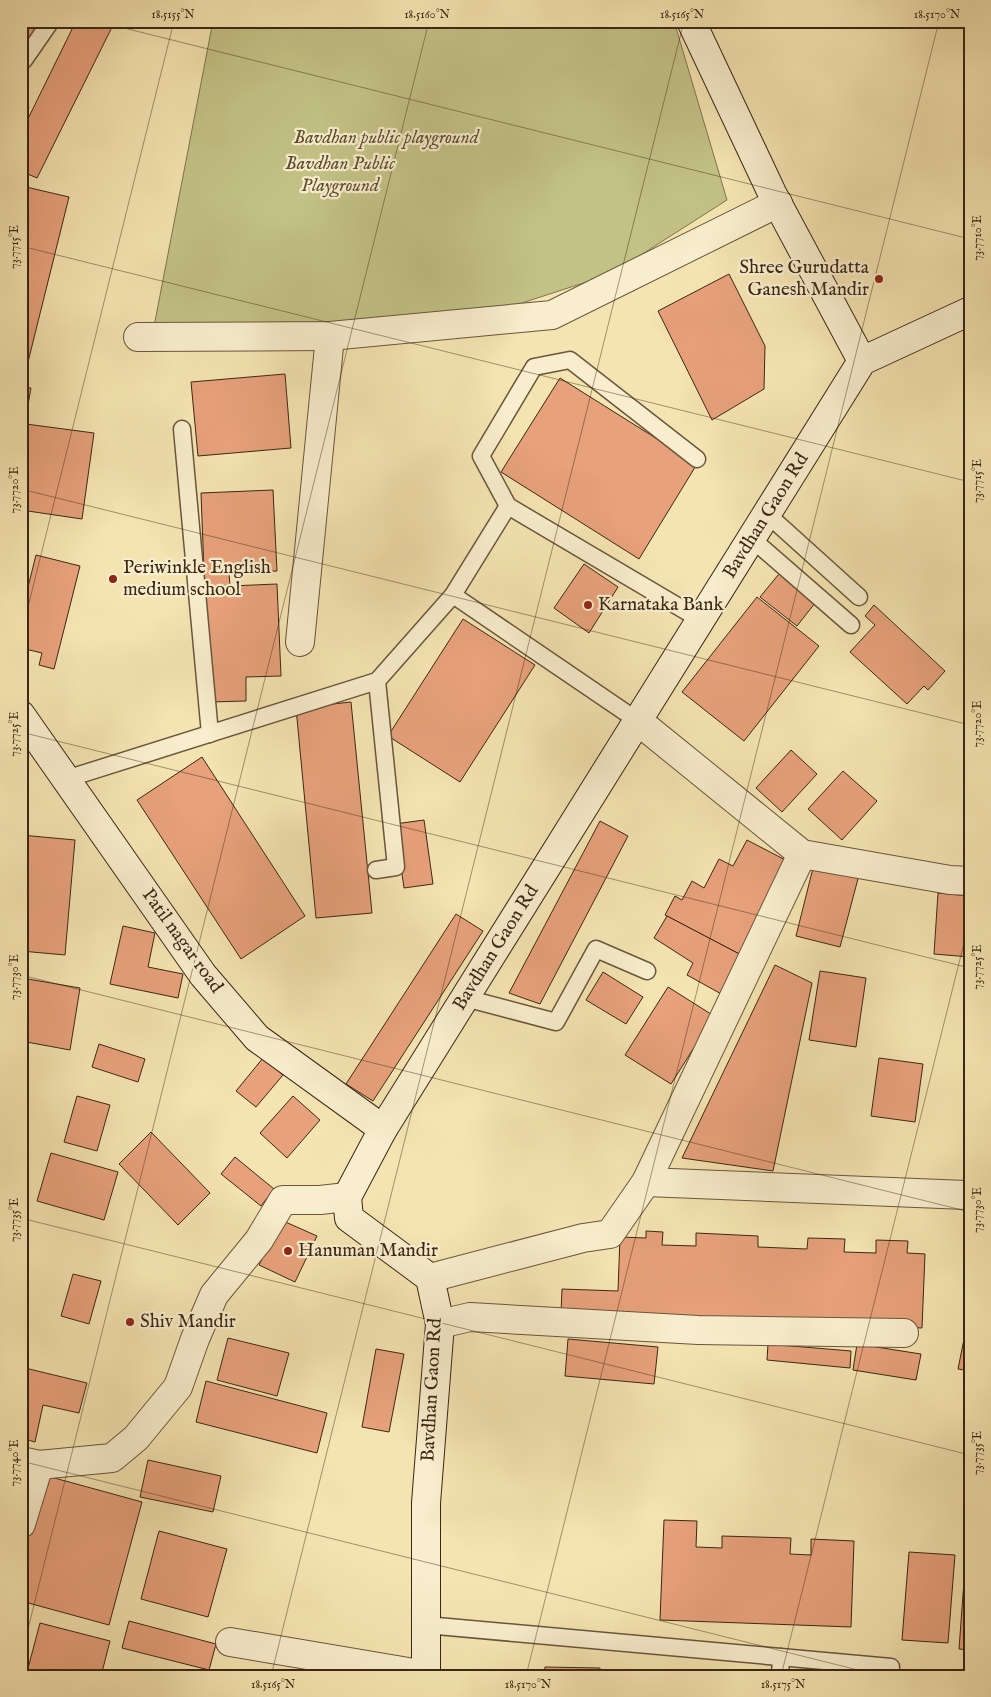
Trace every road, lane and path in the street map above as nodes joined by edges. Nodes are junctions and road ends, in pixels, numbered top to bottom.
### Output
1 (51, 21) edge
2 (691, 21) edge
3 (24, 60) dead end
4 (778, 203) junction
5 (970, 311) edge
6 (330, 336) junction
7 (138, 337) dead end
8 (862, 361) junction
9 (182, 429) dead end
10 (697, 459) dead end
11 (508, 506) junction
12 (767, 514) junction
13 (752, 539) junction
14 (453, 595) junction
15 (859, 597) dead end
16 (701, 620) junction
17 (851, 625) dead end
18 (300, 642) dead end
19 (377, 681) junction
20 (21, 715) edge
21 (638, 721) junction
22 (210, 734) junction
23 (66, 779) junction
24 (802, 854) junction
25 (376, 870) dead end
26 (970, 881) edge
27 (647, 971) dead end
28 (465, 998) junction
29 (383, 1129) junction
30 (646, 1182) junction
31 (966, 1195) dead end
32 (347, 1197) junction
33 (430, 1278) junction
34 (440, 1324) junction
35 (904, 1333) dead end
36 (30, 1463) edge
37 (21, 1524) edge
38 (426, 1625) junction
39 (230, 1642) dead end
40 (781, 1658) junction
41 (426, 1675) edge
42 (780, 1676) edge
43 (890, 1676) edge

1 - 3 lane
2 - 4 street
4 - 6 street
4 - 8 street
5 - 8 street
6 - 7 street
6 - 18 street
8 - 12 street, Bavdhan Gaon Rd
9 - 22 lane
10 - 11 lane
11 - 14 lane
11 - 16 lane
12 - 13 street, Bavdhan Gaon Rd
12 - 15 lane
13 - 16 street, Bavdhan Gaon Rd
13 - 17 lane
14 - 19 lane
14 - 21 lane
16 - 21 street, Bavdhan Gaon Rd
19 - 22 lane
19 - 25 lane
20 - 23 street, Patil nagar road
21 - 24 street
21 - 28 street, Bavdhan Gaon Rd
22 - 23 lane
23 - 29 street, Patil nagar road
24 - 26 street
24 - 30 street
27 - 28 lane
28 - 29 street, Bavdhan Gaon Rd
29 - 32 street, Bavdhan Gaon Rd
30 - 31 street
30 - 33 street
32 - 33 street
32 - 36 street
33 - 34 street, Bavdhan Gaon Rd
34 - 35 street
34 - 38 street, Bavdhan Gaon Rd
36 - 37 street
38 - 40 lane
38 - 41 street, Bavdhan Gaon Rd
39 - 41 street
40 - 42 lane
40 - 43 lane

